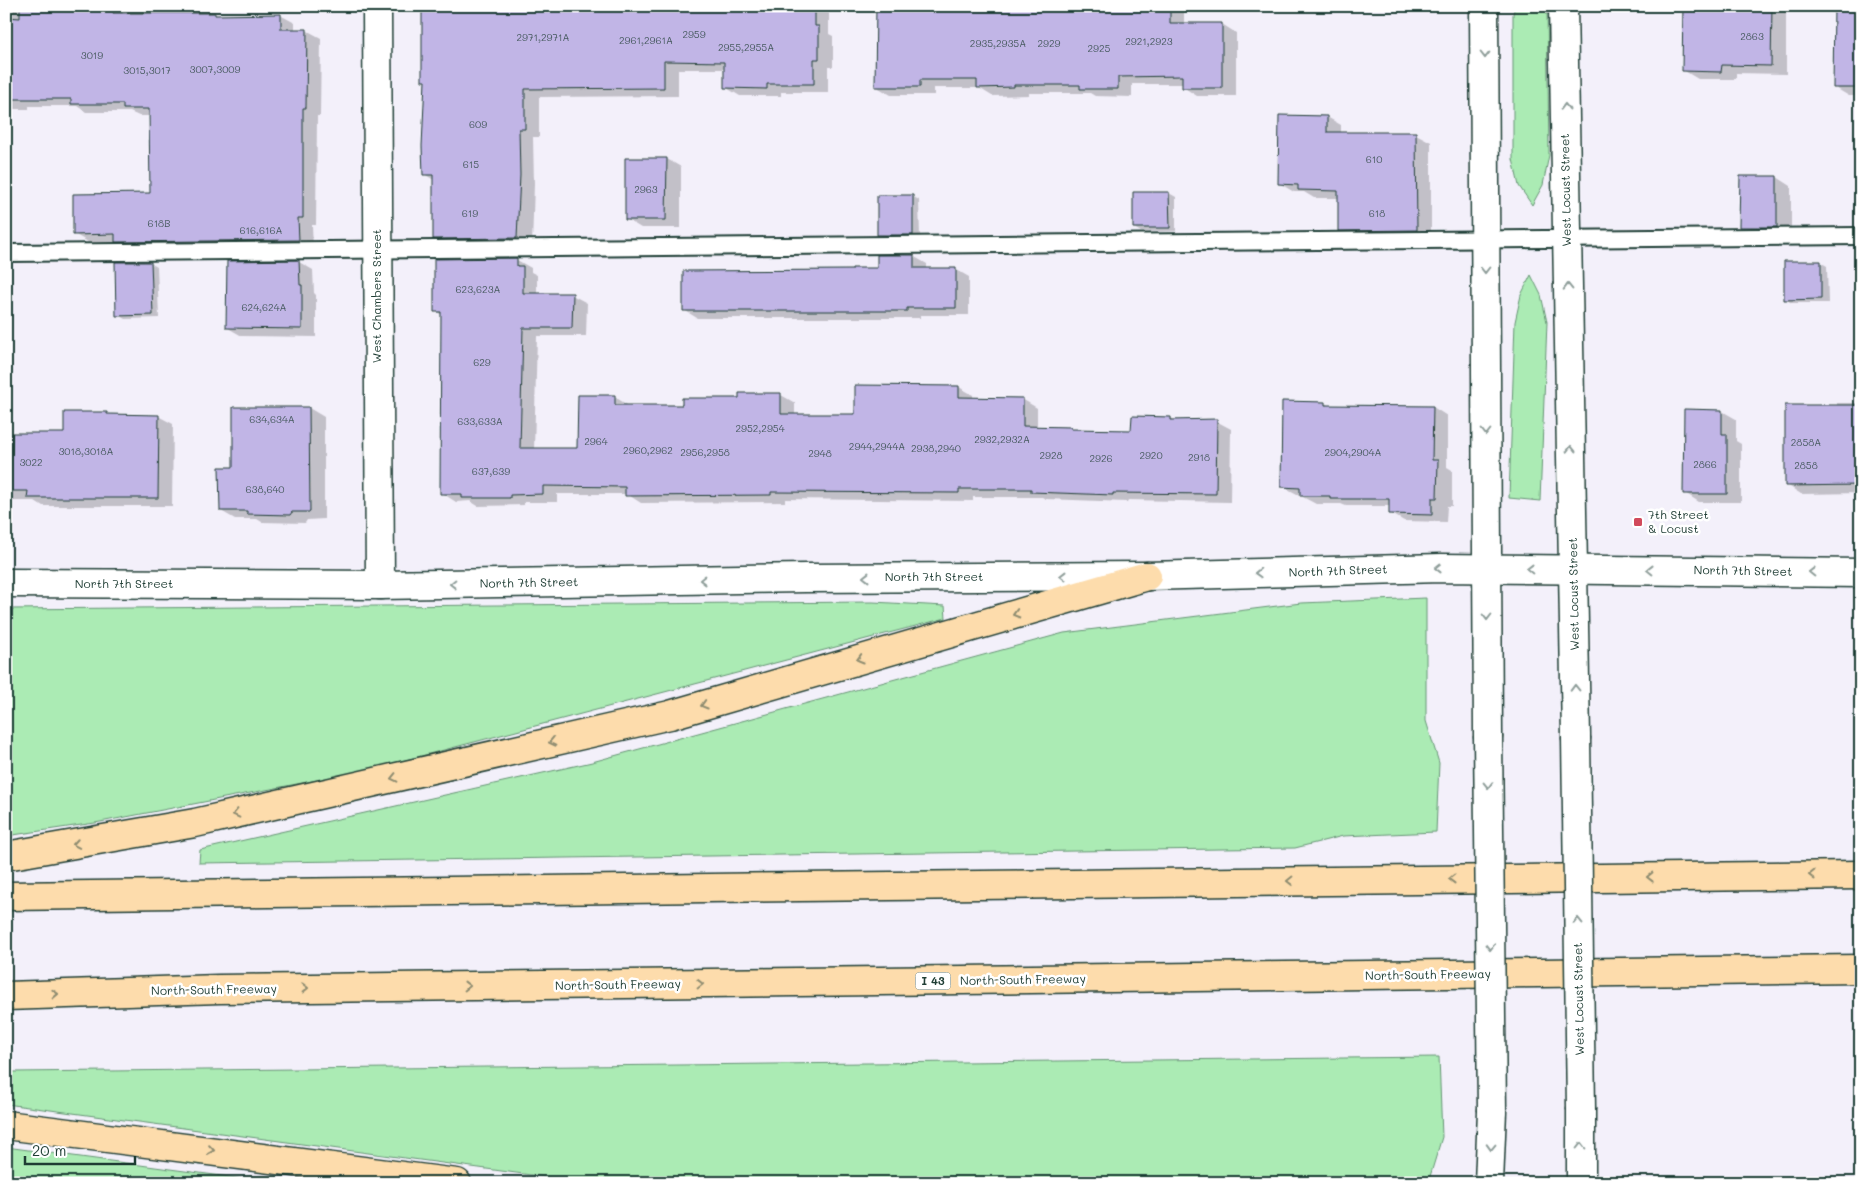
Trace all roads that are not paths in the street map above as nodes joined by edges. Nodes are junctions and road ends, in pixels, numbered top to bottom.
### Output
1 (377, 6) edge
2 (1484, 6) edge
3 (1563, 6) edge
4 (1861, 236) edge
5 (1567, 238) junction
6 (1485, 239) junction
7 (377, 248) junction
8 (6, 253) edge
9 (1487, 568) junction
10 (1573, 569) junction
11 (1861, 573) edge
12 (1147, 576) junction
13 (6, 583) edge
14 (380, 585) junction
15 (6, 856) edge
16 (1861, 874) edge
17 (6, 896) edge
18 (1861, 969) edge
19 (6, 996) edge
20 (6, 1125) edge
21 (456, 1183) edge
22 (1489, 1183) edge
23 (1581, 1183) edge

1 - 7 street, West Chambers Street
2 -> 6 street
5 -> 3 street, West Locust Street
4 - 5 lane
5 - 6 lane
10 -> 5 street, West Locust Street
6 - 7 lane
6 -> 9 street
7 - 8 lane
7 - 14 street, West Chambers Street
10 -> 9 street, North 7th Street
9 -> 12 street, North 7th Street
9 -> 22 street, bridge
11 -> 10 street, North 7th Street
23 -> 10 street, West Locust Street, bridge
12 -> 14 street, North 7th Street
12 -> 15 highway
13 - 14 street, North 7th Street
16 -> 17 highway
19 -> 18 highway, North-South Freeway / I 43
20 -> 21 highway

